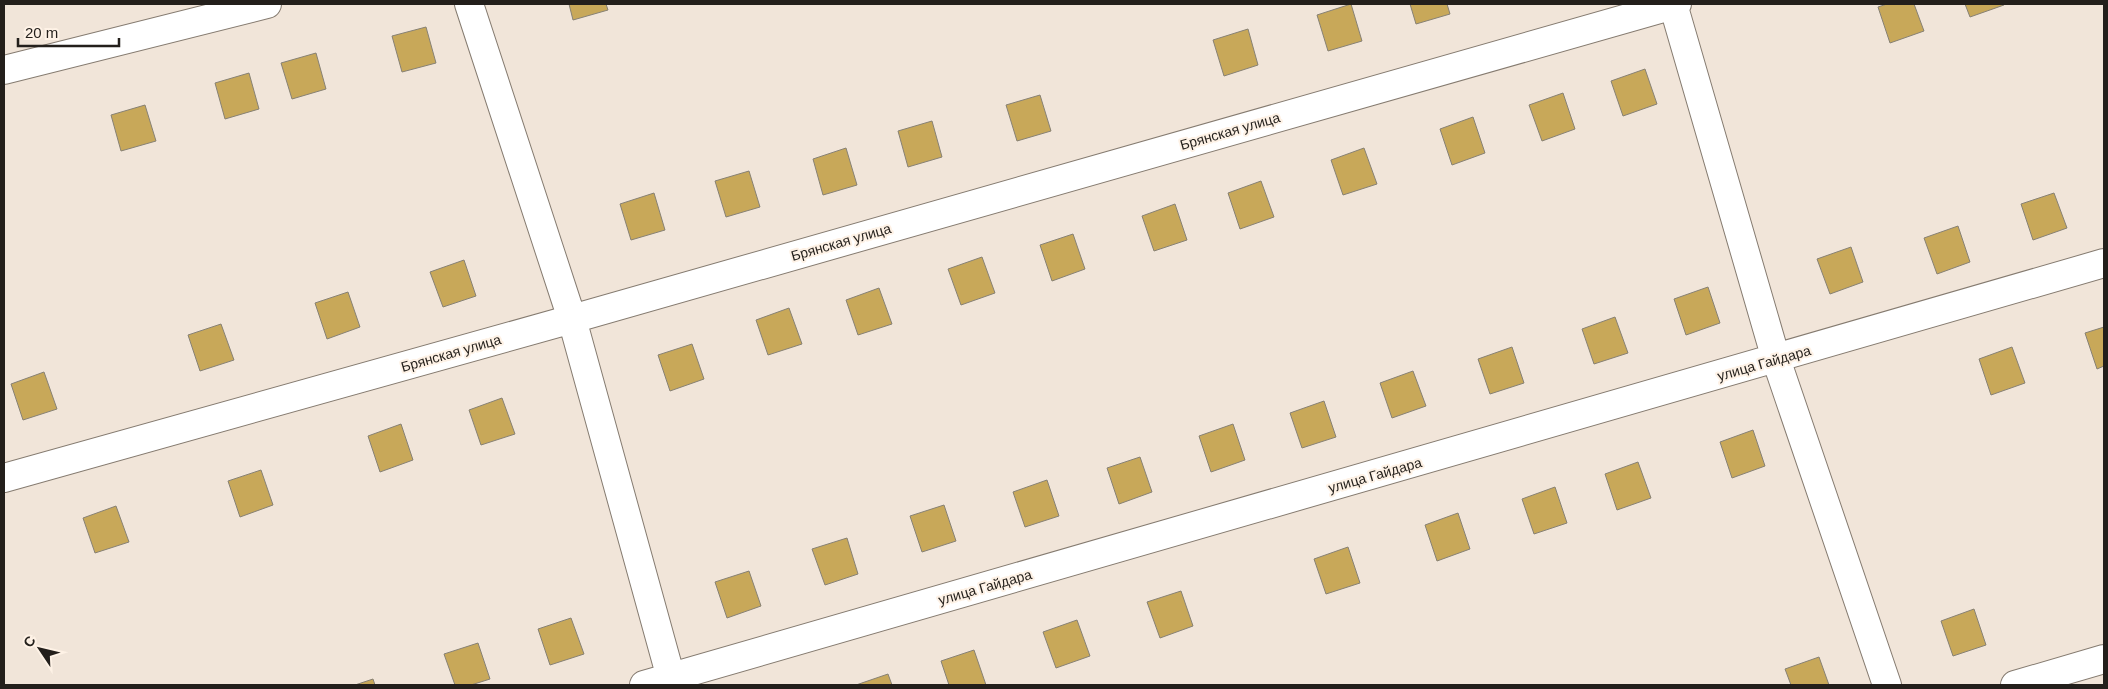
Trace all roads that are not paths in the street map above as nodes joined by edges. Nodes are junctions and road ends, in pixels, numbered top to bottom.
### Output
1 (267, 4) edge
2 (469, 4) edge
3 (1674, 4) edge
4 (4, 70) edge
5 (2104, 263) edge
6 (572, 319) junction
7 (1776, 359) junction
8 (4, 478) edge
9 (2104, 659) edge
10 (670, 678) junction
11 (644, 685) edge
12 (1888, 685) edge
13 (2015, 685) edge

1 - 4 street
2 - 6 street
3 - 6 street, Брянская улица
3 - 7 street
5 - 7 street, улица Гайдара
6 - 8 street, Брянская улица
6 - 10 street
7 - 10 street, улица Гайдара
7 - 12 street
9 - 13 street
10 - 11 street, улица Гайдара

